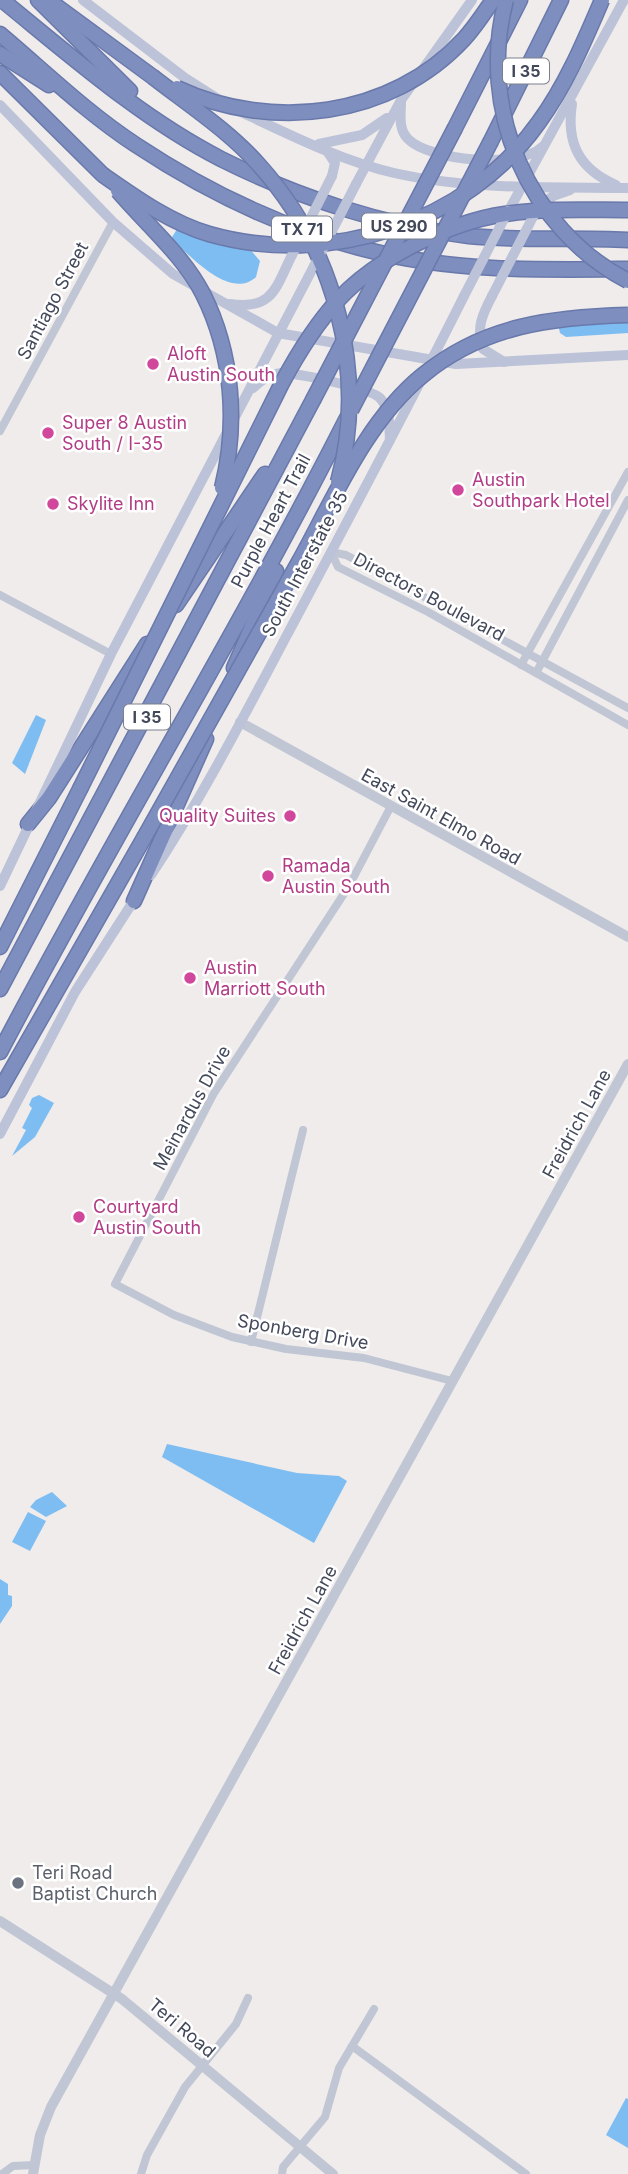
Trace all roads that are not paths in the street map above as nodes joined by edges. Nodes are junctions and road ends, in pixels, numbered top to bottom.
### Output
1 (2, 0) edge
2 (38, 0) edge
3 (48, 0) edge
4 (83, 0) edge
5 (472, 0) edge
6 (493, 0) edge
7 (506, 0) edge
8 (520, 0) edge
9 (561, 0) edge
10 (602, 0) edge
11 (624, 0) edge
12 (0, 34) edge
13 (0, 54) edge
14 (0, 73) edge
15 (153, 77) junction
16 (573, 97) junction
17 (72, 98) junction
18 (401, 100) junction
19 (0, 105) edge
20 (395, 111) junction
21 (162, 121) junction
22 (548, 142) junction
23 (313, 144) junction
24 (326, 149) junction
25 (366, 165) junction
26 (103, 175) junction
27 (523, 186) junction
28 (576, 188) junction
29 (625, 188) edge
30 (628, 210) edge
31 (113, 222) junction
32 (628, 234) edge
33 (594, 238) junction
34 (628, 240) edge
35 (564, 270) junction
36 (628, 270) edge
37 (628, 279) edge
38 (220, 303) junction
39 (628, 315) edge
40 (278, 333) junction
41 (628, 355) edge
42 (431, 361) junction
43 (507, 364) junction
44 (249, 392) junction
45 (0, 431) edge
46 (289, 443) junction
47 (390, 443) junction
48 (628, 472) edge
49 (333, 500) junction
50 (628, 500) edge
51 (218, 506) junction
52 (286, 538) junction
53 (331, 552) junction
54 (0, 595) edge
55 (434, 601) junction
56 (428, 612) junction
57 (528, 653) junction
58 (111, 654) junction
59 (542, 661) junction
60 (521, 665) junction
61 (536, 673) junction
62 (628, 708) edge
63 (240, 722) junction
64 (628, 725) edge
65 (390, 808) junction
66 (28, 824) junction
67 (0, 886) edge
68 (134, 901) junction
69 (628, 937) edge
70 (0, 947) edge
71 (0, 989) edge
72 (0, 1052) edge
73 (628, 1064) edge
74 (0, 1090) edge
75 (303, 1130) dead end
76 (0, 1134) edge
77 (116, 1284) joint
78 (251, 1342) junction
79 (452, 1381) junction
80 (0, 1921) edge
81 (114, 1993) junction
82 (248, 1998) dead end
83 (374, 2009) dead end
84 (352, 2046) junction
85 (202, 2065) junction
86 (301, 2147) junction
87 (33, 2170) edge
88 (2, 2174) edge
89 (141, 2174) edge
90 (282, 2174) edge
91 (333, 2174) edge
92 (526, 2174) edge

1 - 21 highway, TX 71
2 - 21 highway
3 - 15 highway
4 - 23 main road
5 - 18 main road
6 - 15 highway, bridge
7 - 37 highway, bridge
8 - 46 highway, Purple Heart Trail / I 35, bridge
9 - 52 highway, Purple Heart Trail / I 35, bridge
10 - 26 highway, US 290, bridge
11 - 16 main road, South Interstate 35
12 - 17 highway, TX 71
13 - 17 highway
14 - 26 highway, US 290
15 - 49 highway, bridge
16 - 22 main road, South Interstate 35
16 - 29 main road
17 - 35 highway, TX 71
18 - 20 main road
18 - 22 main road
19 - 31 main road
20 - 23 main road
20 - 25 main road
21 - 33 highway, TX 71
22 - 27 main road, South Interstate 35
23 - 24 main road
24 - 25 main road
24 - 38 main road, bridge
25 - 27 main road
25 - 40 main road, bridge
26 - 51 highway, bridge
27 - 28 main road
27 - 42 main road, South Interstate 35, bridge
28 - 29 main road
28 - 43 main road, bridge
30 - 51 highway, bridge
31 - 38 main road
31 - 45 street, Santiago Street
32 - 33 highway
33 - 34 highway, TX 71
35 - 36 highway, TX 71
35 - 37 highway
38 - 40 main road
39 - 49 highway, bridge
40 - 42 main road
40 - 44 main road
41 - 43 main road
42 - 43 main road
42 - 47 main road, South Interstate 35
44 - 47 main road
44 - 58 main road
46 - 66 highway
46 - 71 highway, Purple Heart Trail / I 35
47 - 53 main road, South Interstate 35
48 - 57 street
49 - 74 highway, bridge
50 - 59 street
51 - 70 highway, bridge
52 - 68 highway
52 - 72 highway, Purple Heart Trail / I 35
53 - 55 street, Directors Boulevard
53 - 56 street, Directors Boulevard
53 - 63 main road, South Interstate 35
54 - 58 street
55 - 56 street
55 - 57 street, Directors Boulevard
56 - 60 street, Directors Boulevard
57 - 59 street, Directors Boulevard
57 - 60 street
58 - 66 main road
59 - 61 street
59 - 62 street, Directors Boulevard
60 - 61 street, Directors Boulevard
61 - 64 street, Directors Boulevard
63 - 65 street, East Saint Elmo Road
63 - 68 main road, South Interstate 35
65 - 69 street, East Saint Elmo Road
65 - 77 street, Meinardus Drive
66 - 67 main road
68 - 76 main road, South Interstate 35
73 - 79 street, Freidrich Lane
75 - 78 street
77 - 78 street, Sponberg Drive
78 - 79 street, Sponberg Drive
79 - 81 street, Freidrich Lane
80 - 81 street, Teri Road
81 - 85 street, Teri Road
81 - 87 street, Freidrich Lane
82 - 85 street
83 - 84 street
84 - 86 street
84 - 92 street
85 - 86 street, Teri Road
85 - 89 street
86 - 90 street
86 - 91 street, Teri Road
87 - 88 street, Freidrich Lane

